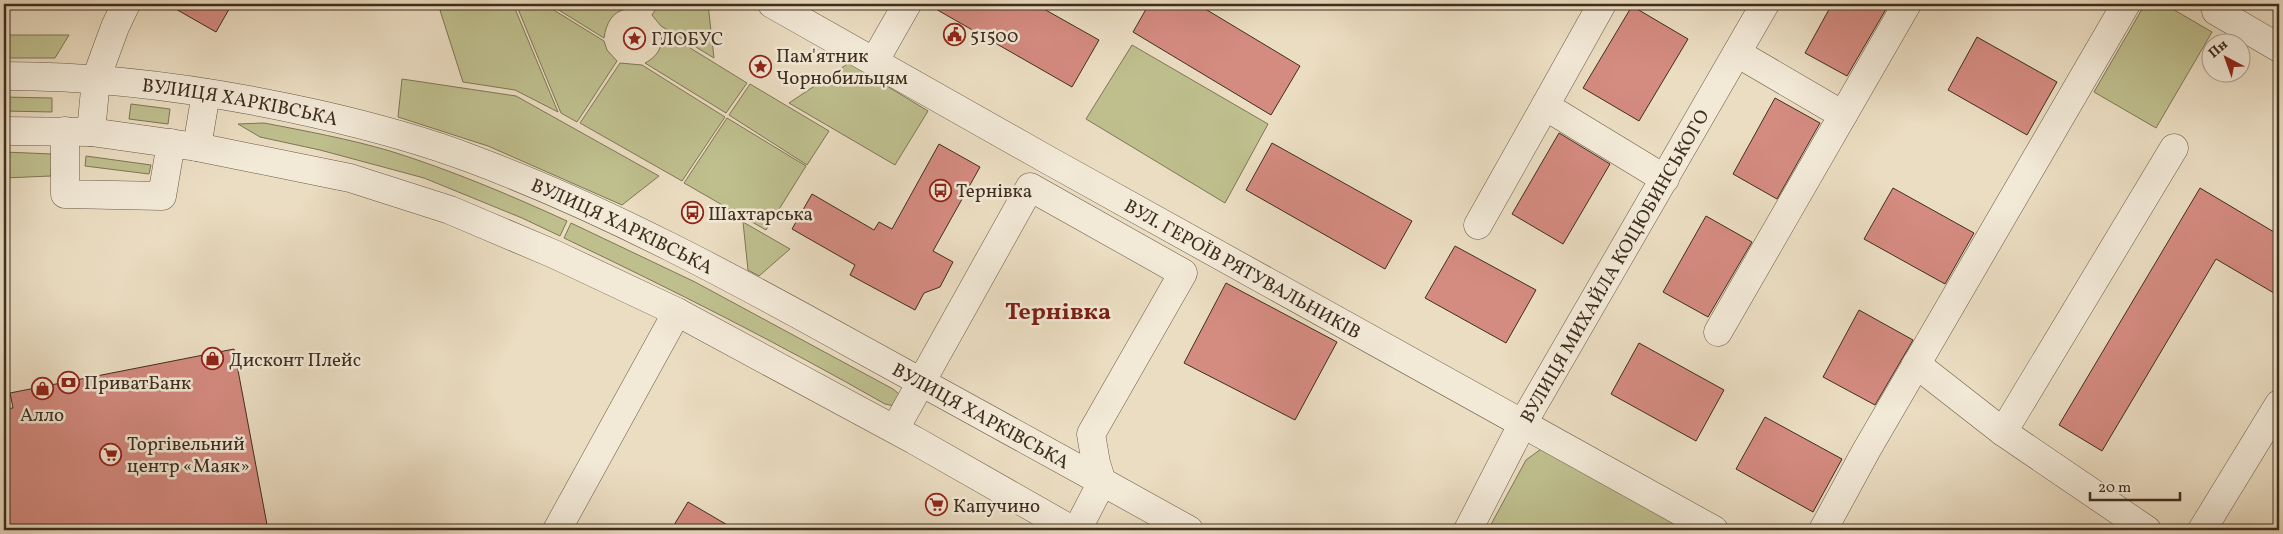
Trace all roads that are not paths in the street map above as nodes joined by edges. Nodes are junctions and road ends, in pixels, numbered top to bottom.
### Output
1 (126, 4) edge
2 (772, 4) edge
3 (907, 4) edge
4 (1602, 4) edge
5 (1765, 4) edge
6 (1907, 4) edge
7 (2126, 4) edge
8 (2216, 11) dead end
9 (2279, 48) edge
10 (1737, 53) junction
11 (874, 62) junction
12 (4, 76) edge
13 (96, 79) junction
14 (206, 93) junction
15 (1545, 106) junction
16 (1843, 115) junction
17 (4, 131) edge
18 (78, 132) junction
19 (184, 145) junction
20 (2174, 148) dead end
21 (1665, 179) junction
22 (1478, 225) dead end
23 (677, 312) junction
24 (1718, 332) dead end
25 (1916, 364) junction
26 (921, 382) junction
27 (2279, 404) edge
28 (1523, 423) junction
29 (895, 429) junction
30 (2003, 432) junction
31 (1102, 482) junction
32 (557, 530) edge
33 (1072, 530) edge
34 (1077, 530) edge
35 (1189, 530) edge
36 (1468, 530) edge
37 (1714, 530) edge
38 (1823, 530) edge
39 (2147, 530) edge
40 (2202, 530) edge

1 - 13 street
2 - 11 street, ВУЛ. ГЕРОЇВ РЯТУВАЛЬНИКІВ
3 - 11 street
4 - 15 street
5 - 10 street, ВУЛИЦЯ МИХАЙЛА КОЦЮБИНСЬКОГО
6 - 16 street
7 - 25 street
8 - 9 street
10 - 16 street
10 - 21 street, ВУЛИЦЯ МИХАЙЛА КОЦЮБИНСЬКОГО
11 - 28 street, ВУЛ. ГЕРОЇВ РЯТУВАЛЬНИКІВ
12 - 13 street, ВУЛИЦЯ ХАРКІВСЬКА
13 - 14 street, ВУЛИЦЯ ХАРКІВСЬКА
13 - 18 street
14 - 19 street
14 - 26 street, ВУЛИЦЯ ХАРКІВСЬКА
15 - 21 street
15 - 22 street
16 - 24 street
17 - 18 street
18 - 19 street
18 - 19 street
19 - 23 street
20 - 30 street
21 - 28 street, ВУЛИЦЯ МИХАЙЛА КОЦЮБИНСЬКОГО
23 - 29 street
23 - 32 street
25 - 30 street
25 - 38 street
26 - 29 street
26 - 31 street, ВУЛИЦЯ ХАРКІВСЬКА
26 - 31 street
27 - 40 street
28 - 36 street, ВУЛИЦЯ МИХАЙЛА КОЦЮБИНСЬКОГО
28 - 37 street, ВУЛ. ГЕРОЇВ РЯТУВАЛЬНИКІВ
29 - 33 street
30 - 39 street
31 - 34 street
31 - 35 street, ВУЛИЦЯ ХАРКІВСЬКА

